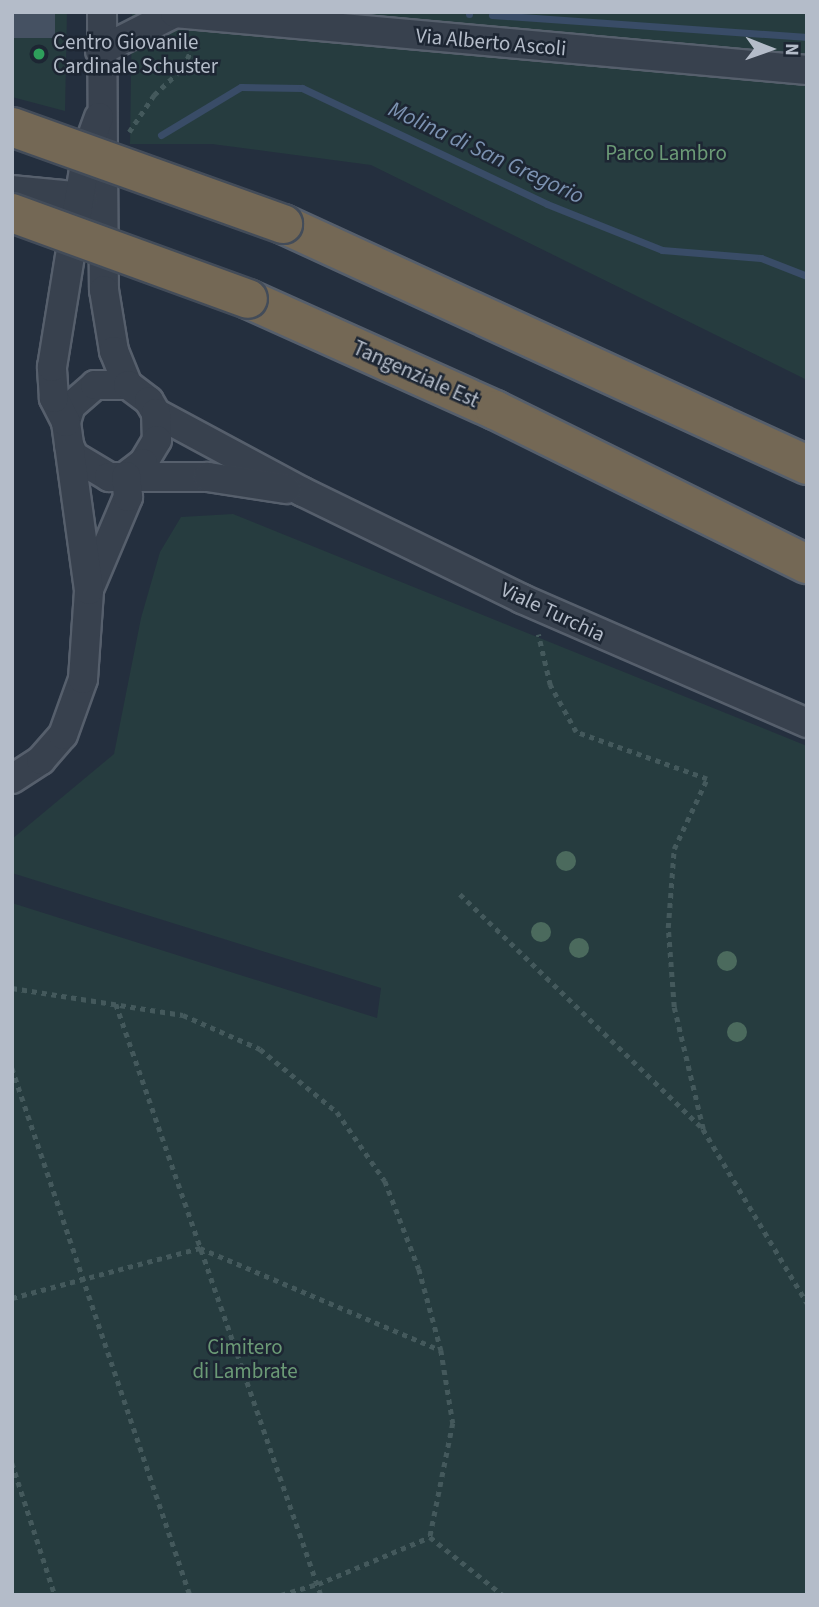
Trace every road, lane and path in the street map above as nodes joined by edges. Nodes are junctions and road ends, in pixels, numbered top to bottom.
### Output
1 (102, 12) edge
2 (183, 14) edge
3 (100, 51) junction
4 (807, 70) edge
5 (99, 117) junction
6 (12, 127) edge
7 (126, 137) dead end
8 (12, 190) edge
9 (83, 197) junction
10 (12, 213) edge
11 (128, 385) junction
12 (156, 412) junction
13 (67, 433) junction
14 (807, 465) edge
15 (127, 476) junction
16 (303, 492) junction
17 (807, 564) edge
18 (89, 590) junction
19 (522, 599) junction
20 (807, 723) edge
21 (12, 779) edge
22 (460, 894) dead end
23 (12, 988) edge
24 (116, 1004) junction
25 (12, 1068) edge
26 (703, 1129) junction
27 (200, 1248) junction
28 (83, 1278) junction
29 (12, 1298) edge
30 (807, 1303) edge
31 (441, 1350) junction
32 (12, 1463) edge
33 (430, 1537) junction
34 (318, 1584) junction
35 (55, 1595) edge
36 (190, 1595) edge
37 (281, 1595) edge
38 (321, 1595) edge
39 (503, 1595) edge

1 - 3 street
2 - 3 street
2 - 4 street, Via Alberto Ascoli
2 - 7 path
3 - 5 street
5 - 9 street
5 - 11 street
6 - 14 highway, bridge
8 - 9 street
9 - 13 street
10 - 17 highway, Tangenziale Est, bridge
11 - 12 street
11 - 13 street
12 - 15 street
12 - 16 street, Viale Turchia
13 - 15 street
13 - 18 street
15 - 16 street, Viale Turchia
15 - 18 street
16 - 19 street, Viale Turchia
18 - 21 street
19 - 20 street, Viale Turchia
19 - 26 path
22 - 26 path
23 - 24 path
24 - 27 path
24 - 31 path
25 - 28 path
26 - 30 path
27 - 28 path
27 - 31 path
27 - 34 path
28 - 29 path
28 - 36 path
31 - 33 path
32 - 35 path
33 - 34 path
33 - 39 path
34 - 37 path
34 - 38 path

